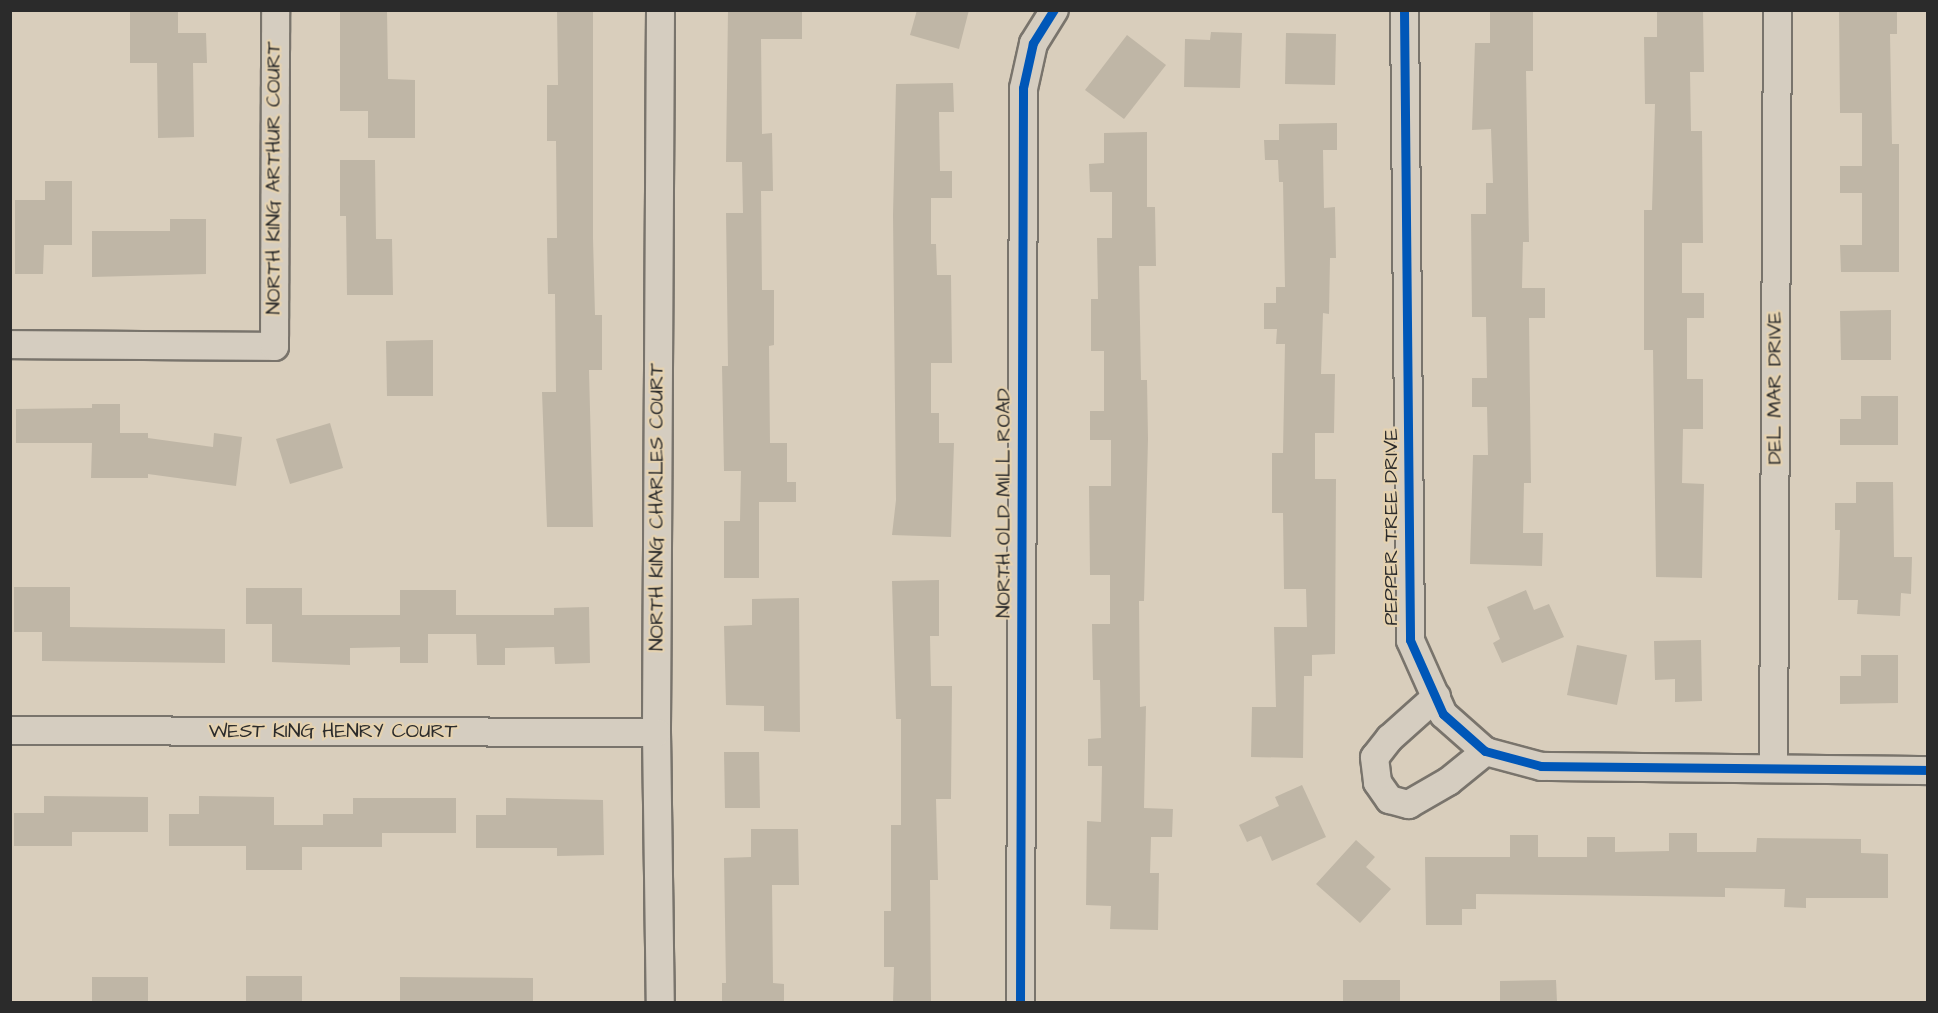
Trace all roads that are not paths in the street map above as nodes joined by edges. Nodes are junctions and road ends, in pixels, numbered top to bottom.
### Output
1 (275, 10) edge
2 (660, 10) edge
3 (1053, 10) edge
4 (1404, 10) edge
5 (1777, 10) edge
6 (10, 344) edge
7 (1436, 696) junction
8 (10, 730) edge
9 (656, 732) junction
10 (1485, 751) junction
11 (1773, 765) junction
12 (1928, 770) edge
13 (660, 1002) edge
14 (1020, 1002) edge

1 - 6 street, NORTH KING ARTHUR COURT
2 - 9 street, NORTH KING CHARLES COURT
3 - 14 street, NORTH OLD MILL ROAD
4 - 7 street, PEPPER TREE DRIVE
5 - 11 street, DEL MAR DRIVE
7 - 10 street, PEPPER TREE DRIVE
7 - 10 street
8 - 9 street, WEST KING HENRY COURT
9 - 13 street, NORTH KING CHARLES COURT
10 - 11 street, PEPPER TREE DRIVE
11 - 12 street, PEPPER TREE DRIVE

